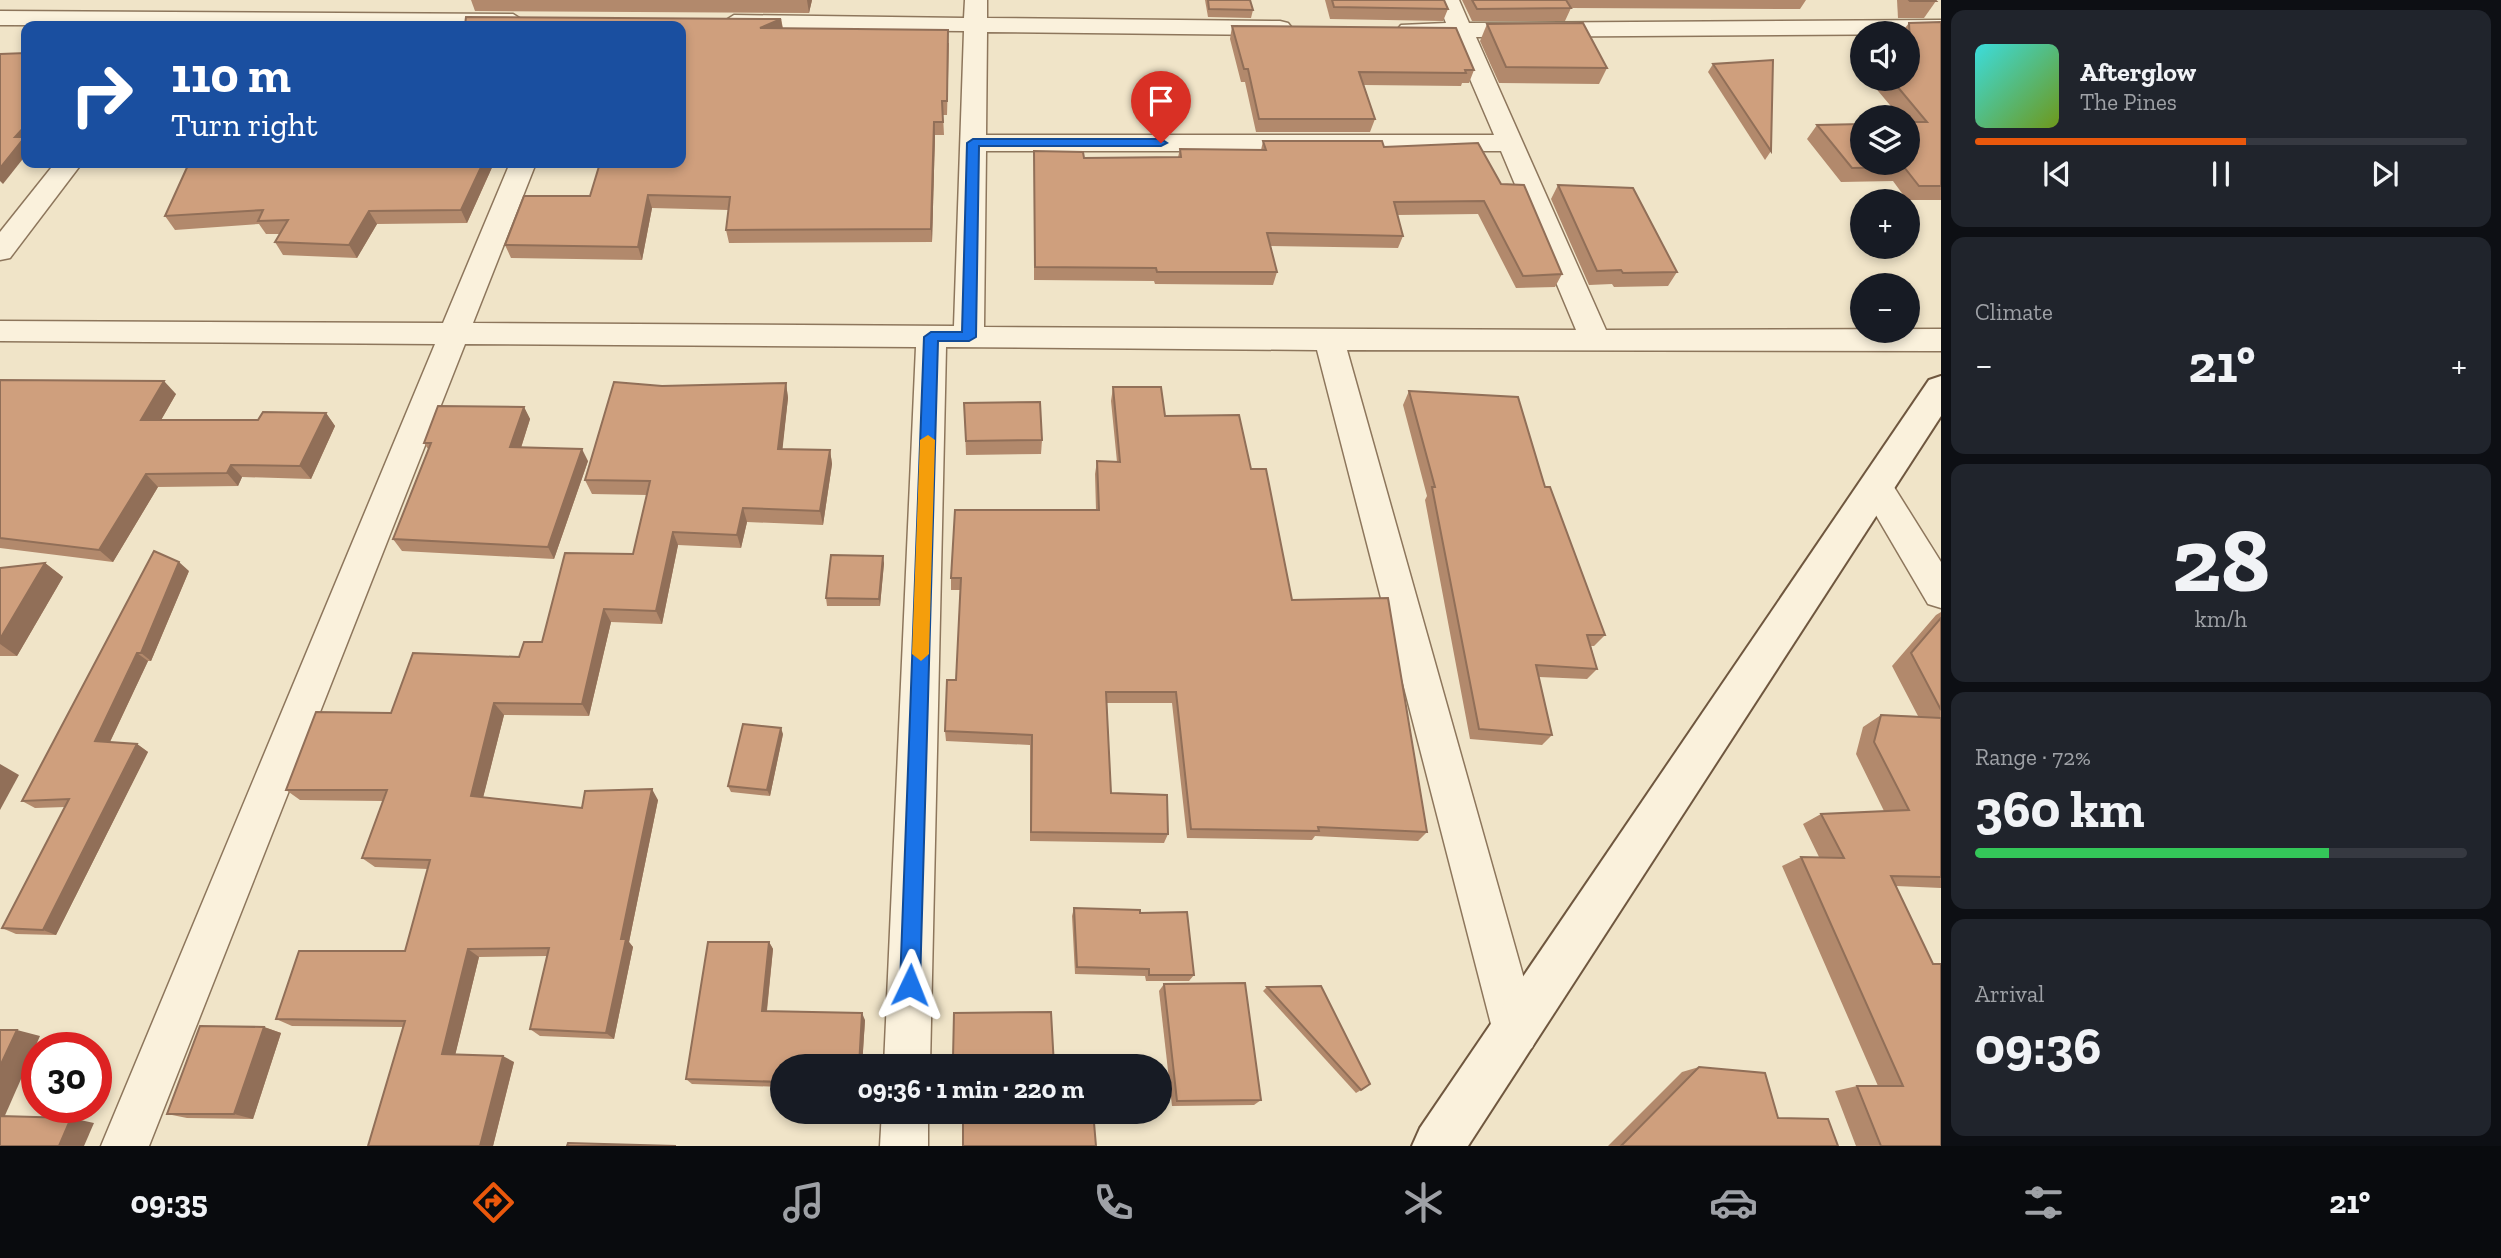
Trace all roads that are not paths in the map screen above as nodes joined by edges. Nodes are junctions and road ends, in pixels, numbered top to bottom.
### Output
1 (192, 0) edge
2 (1448, 0) edge
3 (975, 11) edge
4 (0, 18) edge
5 (131, 21) edge
6 (176, 21) edge
7 (716, 22) edge
8 (1941, 27) edge
9 (1308, 28) edge
10 (1391, 29) edge
11 (1461, 31) junction
12 (973, 143) junction
13 (1510, 143) junction
14 (65, 168) edge
15 (521, 168) edge
16 (0, 251) edge
17 (0, 331) edge
18 (453, 335) junction
19 (931, 337) junction
20 (969, 337) junction
21 (1329, 339) junction
22 (1941, 340) edge
23 (1596, 341) junction
24 (1941, 389) edge
25 (1877, 488) junction
26 (1941, 593) edge
27 (1516, 1032) junction
28 (907, 1054) edge
29 (905, 1124) edge
30 (125, 1146) edge
31 (904, 1146) edge
32 (1438, 1146) edge

1 - 6 street
2 - 11 street
3 - 7 street
3 - 9 street
3 - 12 street
4 - 5 street
8 - 11 street
10 - 11 street
11 - 13 street
12 - 13 street
12 - 20 street
13 - 23 street
14 - 16 street
15 - 18 street
17 - 18 street
18 - 19 street
18 - 30 street
19 - 20 street
19 - 28 street
20 - 21 street
21 - 23 street
21 - 27 street
22 - 23 street
24 - 25 street
25 - 26 street
25 - 27 street
27 - 32 street
29 - 31 street

